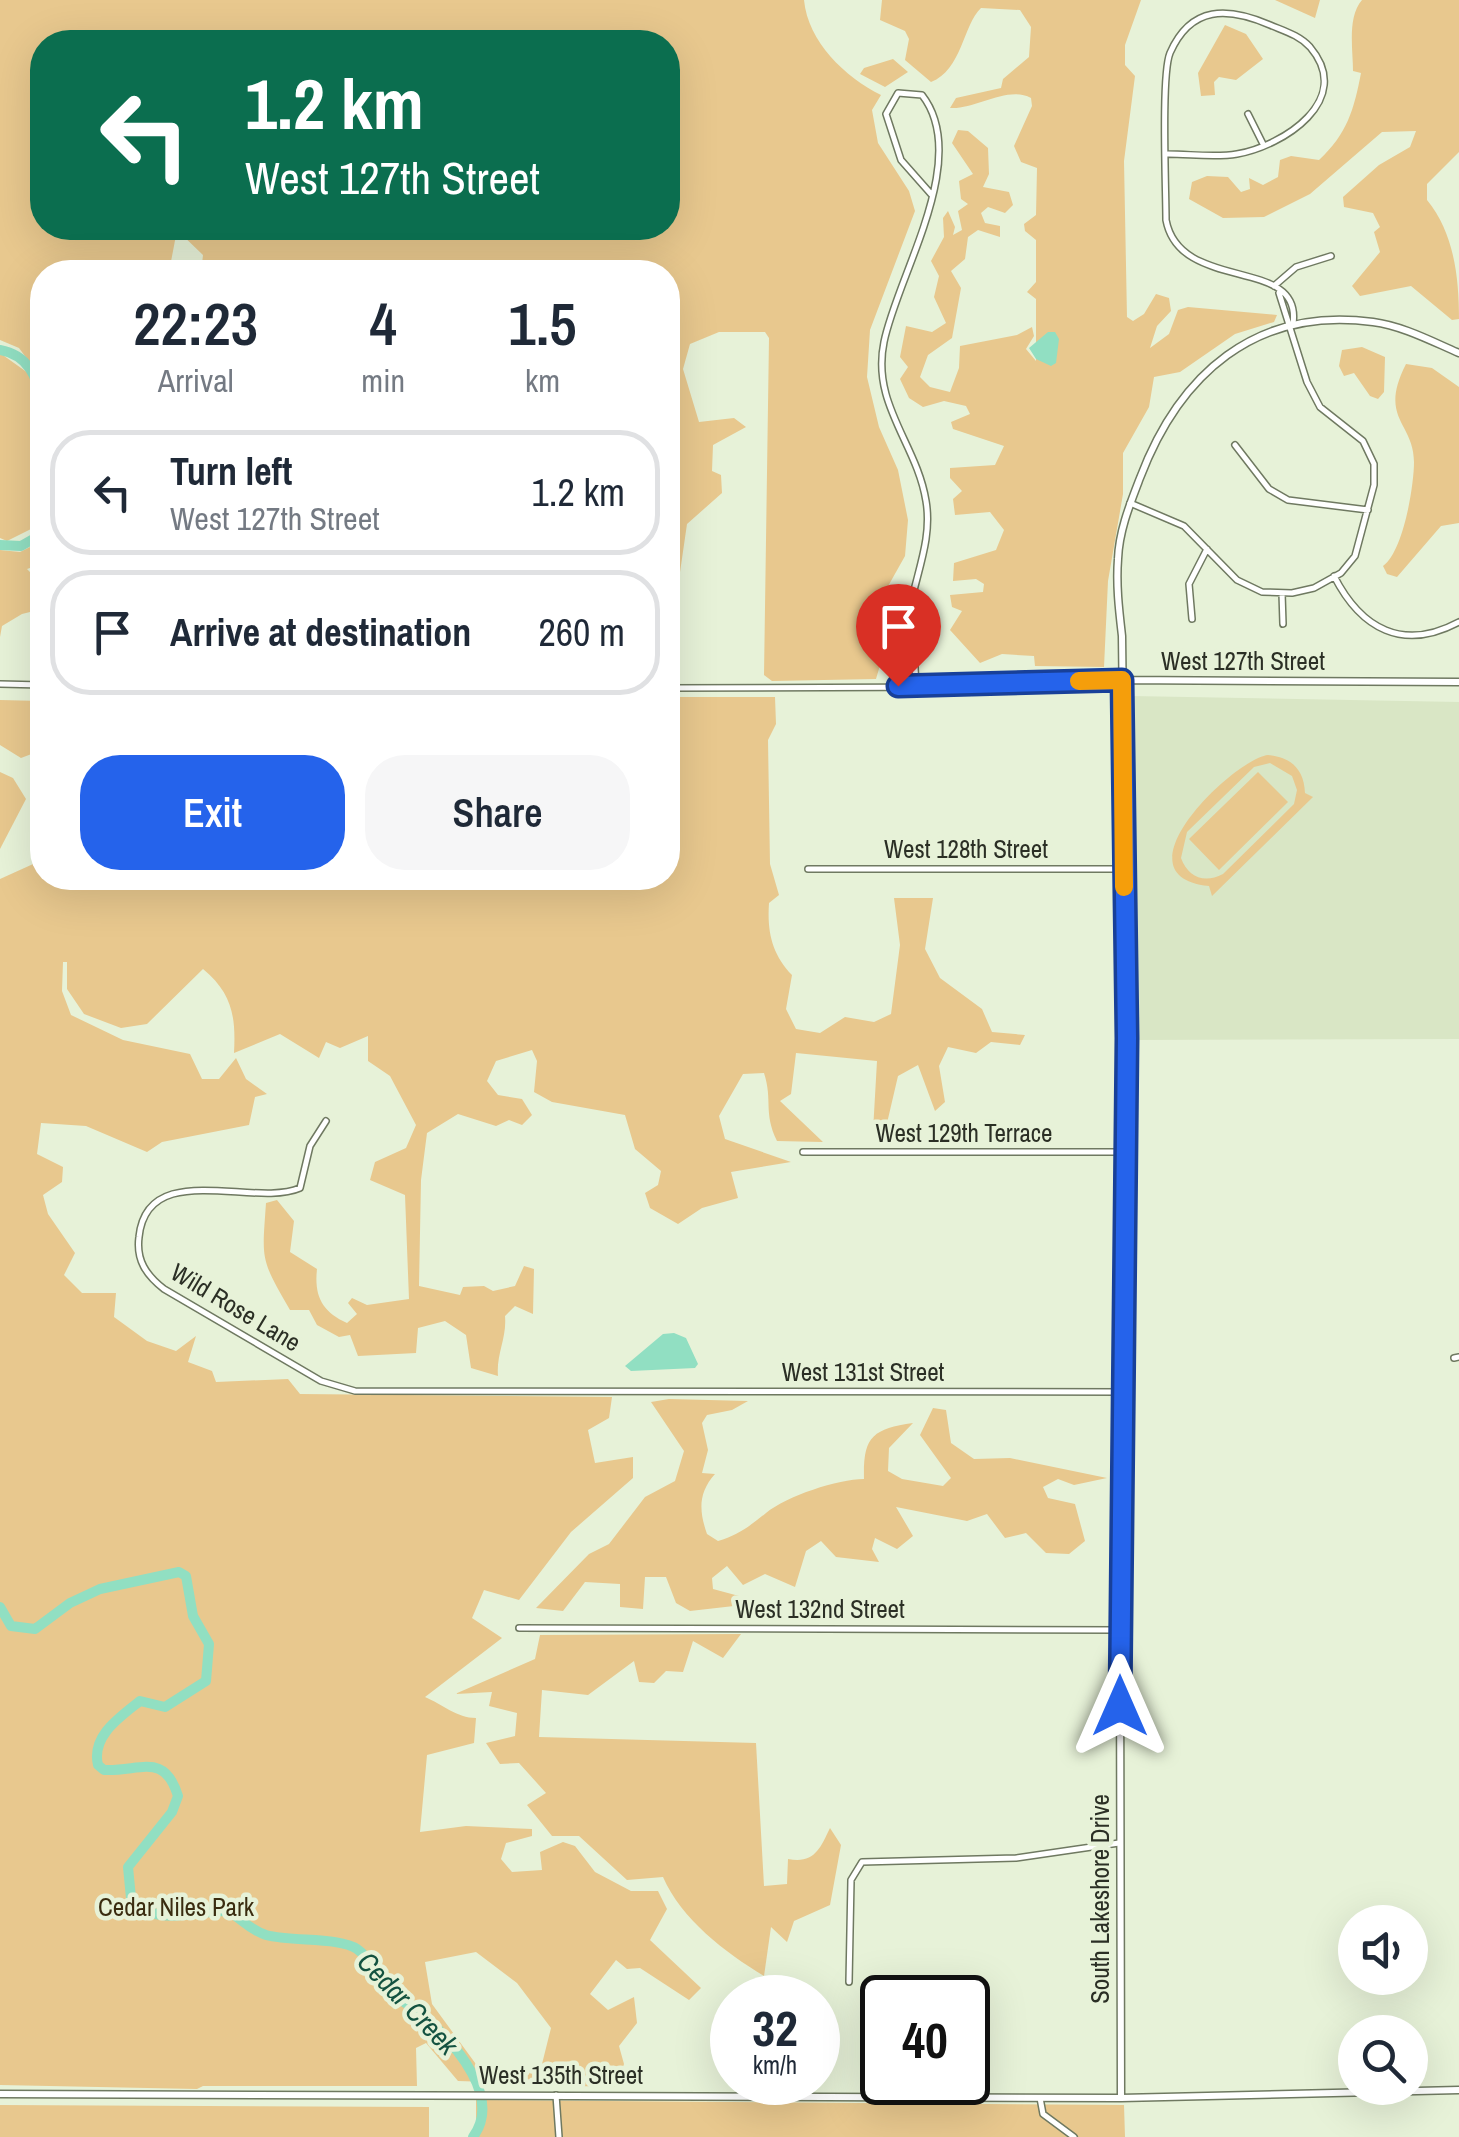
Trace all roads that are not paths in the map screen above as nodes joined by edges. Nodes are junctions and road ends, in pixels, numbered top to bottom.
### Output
1 (1248, 114) dead end
2 (1263, 144) junction
3 (1168, 154) junction
4 (931, 194) junction
5 (1331, 256) dead end
6 (1277, 290) junction
7 (1292, 327) junction
8 (1459, 353) edge
9 (1235, 446) dead end
10 (1130, 503) junction
11 (1368, 510) junction
12 (1207, 549) junction
13 (1334, 576) junction
14 (1282, 593) junction
15 (1192, 619) dead end
16 (1459, 622) edge
17 (1283, 624) dead end
18 (907, 635) junction
19 (1122, 680) junction
20 (1459, 682) edge
21 (0, 684) edge
22 (30, 685) edge
23 (898, 686) junction
24 (916, 687) junction
25 (680, 688) edge
26 (808, 869) dead end
27 (1124, 869) junction
28 (326, 1121) dead end
29 (803, 1152) dead end
30 (1125, 1152) junction
31 (602, 1392) joint
32 (1123, 1392) junction
33 (520, 1628) dead end
34 (1120, 1630) junction
35 (1119, 1843) junction
36 (849, 1982) dead end
37 (1459, 2091) edge
38 (0, 2094) edge
39 (556, 2095) junction
40 (1040, 2098) junction
41 (1121, 2098) junction
42 (559, 2137) edge
43 (1074, 2137) edge

1 - 2 street
2 - 3 street
2 - 3 street
3 - 6 street
4 - 4 street
4 - 18 street
5 - 6 street
6 - 7 street
7 - 8 street, South Lakeshore Drive
7 - 10 street, South Lakeshore Drive
7 - 11 street
9 - 11 street
10 - 12 street
10 - 19 street, South Lakeshore Drive
11 - 13 street
12 - 14 street
12 - 15 street
13 - 14 street
13 - 16 street
14 - 17 street
18 - 23 street
18 - 24 street
19 - 20 street, West 127th Street
19 - 24 street, West 127th Street
19 - 27 street, South Lakeshore Drive
21 - 22 street
23 - 24 street, West 127th Street
23 - 25 street, West 127th Street
26 - 27 street, West 128th Street
27 - 30 street, South Lakeshore Drive
28 - 31 street, Wild Rose Lane
29 - 30 street, West 129th Terrace
30 - 32 street, South Lakeshore Drive
31 - 32 street, West 131st Street
32 - 34 street, South Lakeshore Drive
33 - 34 street, West 132nd Street
34 - 35 street, South Lakeshore Drive
35 - 36 street
35 - 41 street, South Lakeshore Drive
37 - 41 street, West 135th Street
38 - 39 street, West 135th Street
39 - 40 street, West 135th Street
39 - 42 street
40 - 41 street, West 135th Street
40 - 43 street

